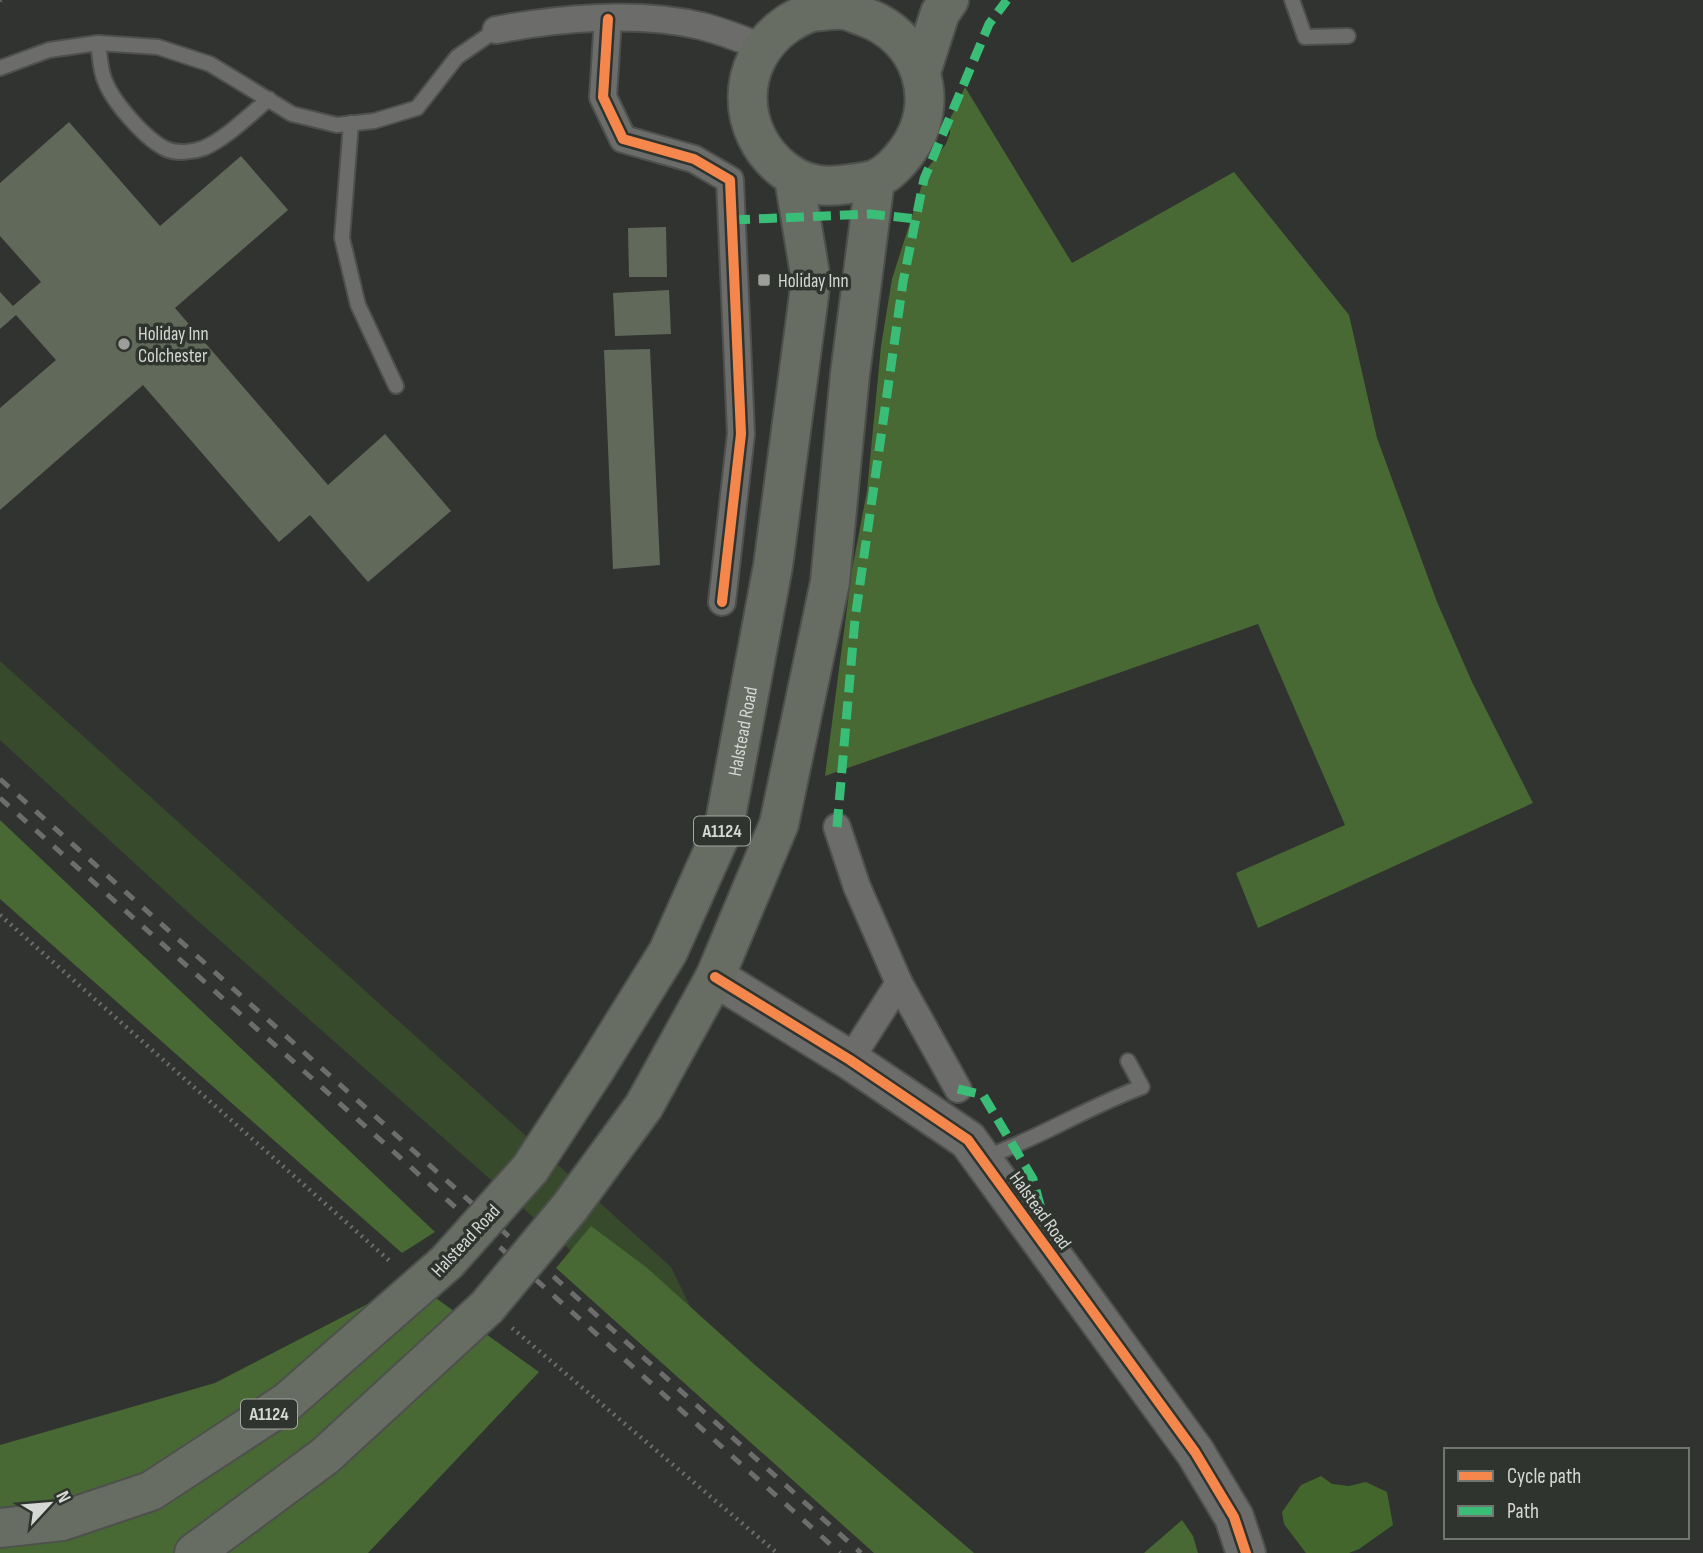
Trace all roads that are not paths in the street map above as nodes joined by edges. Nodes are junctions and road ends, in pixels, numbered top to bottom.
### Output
1 (949, 0) edge
2 (1292, 0) edge
3 (826, 6) edge
4 (659, 10) edge
5 (608, 19) junction
6 (496, 30) joint
7 (1348, 36) dead end
8 (98, 43) junction
9 (764, 47) junction
10 (0, 68) edge
11 (921, 72) junction
12 (269, 99) junction
13 (351, 123) junction
14 (794, 178) junction
15 (875, 180) junction
16 (396, 386) dead end
17 (722, 602) dead end
18 (837, 827) dead end
19 (715, 977) junction
20 (899, 983) junction
21 (850, 1060) junction
22 (1128, 1061) dead end
23 (958, 1089) dead end
24 (982, 1159) junction
25 (0, 1528) edge
26 (194, 1553) edge
27 (1246, 1553) edge

1 - 11 main road
2 - 7 lane
3 - 9 main road
3 - 11 main road
4 - 5 street
4 - 9 street
5 - 6 street
5 - 17 street
6 - 13 lane
8 - 10 lane
8 - 12 lane
8 - 12 lane
9 - 14 main road
11 - 15 main road
12 - 13 lane
13 - 16 lane
14 - 15 main road
14 - 25 main road, Halstead Road / A1124, bridge
15 - 19 main road, A1124
18 - 20 street
19 - 21 street, Halstead Road
19 - 26 main road, A1124, bridge
20 - 21 street
20 - 23 street
21 - 24 street, Halstead Road
22 - 24 lane
24 - 27 street, Halstead Road

